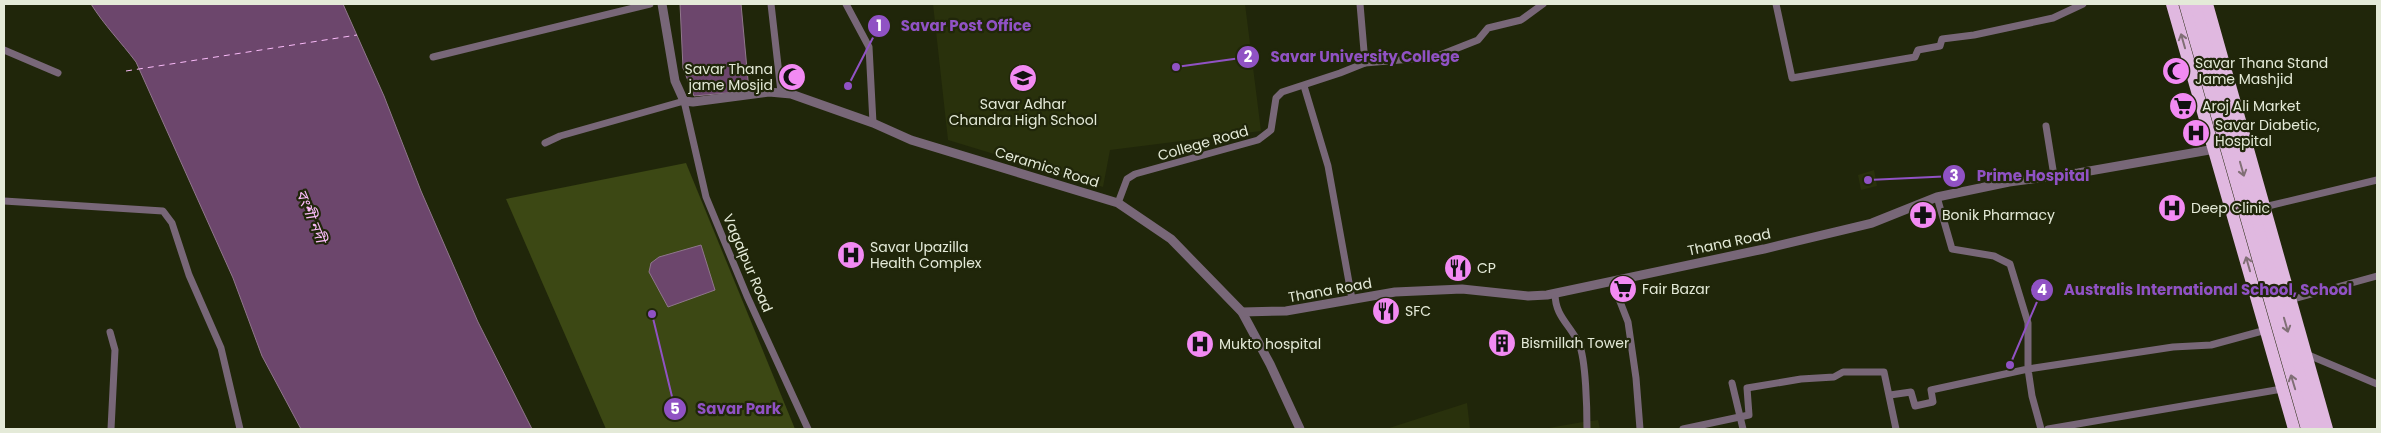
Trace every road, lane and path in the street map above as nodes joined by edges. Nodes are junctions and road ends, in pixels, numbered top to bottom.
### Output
1 (650, 4) edge
2 (662, 4) edge
3 (770, 4) edge
4 (846, 4) edge
5 (1360, 4) edge
6 (1543, 4) edge
7 (1776, 4) edge
8 (2083, 4) edge
9 (2172, 4) edge
10 (2184, 4) edge
11 (2196, 4) edge
12 (2207, 4) edge
13 (4, 50) edge
14 (433, 57) dead end
15 (1365, 63) junction
16 (58, 72) dead end
17 (1304, 86) junction
18 (781, 92) junction
19 (684, 101) junction
20 (873, 123) junction
21 (2046, 126) dead end
22 (546, 143) dead end
23 (2214, 149) junction
24 (2054, 176) junction
25 (2377, 180) edge
26 (1937, 197) junction
27 (4, 201) edge
28 (1118, 203) junction
29 (2264, 207) junction
30 (2377, 276) edge
31 (1612, 282) junction
32 (1555, 293) junction
33 (1352, 299) junction
34 (2290, 300) junction
35 (1242, 312) junction
36 (2266, 330) junction
37 (110, 332) dead end
38 (2306, 354) junction
39 (2028, 369) junction
40 (1732, 383) dead end
41 (2377, 384) edge
42 (2282, 389) junction
43 (1890, 395) junction
44 (1741, 417) junction
45 (111, 429) edge
46 (240, 429) edge
47 (808, 429) edge
48 (1300, 429) edge
49 (1588, 429) edge
50 (1640, 429) edge
51 (1683, 429) edge
52 (1743, 429) edge
53 (1896, 429) edge
54 (2041, 429) edge
55 (2048, 429) edge
56 (2294, 429) edge
57 (2307, 429) edge
58 (2318, 429) edge
59 (2327, 429) edge

1 - 14 street
2 - 19 street
3 - 18 street
4 - 20 street
5 - 15 street
6 - 15 street, College Road
7 - 8 street
23 -> 9 highway
57 -> 10 highway
11 -> 58 highway
12 - 29 highway
13 - 16 street
15 - 17 street, College Road
17 - 28 street, College Road
17 - 33 street
18 - 19 street, Ceramics Road
18 - 20 street, Ceramics Road
19 - 22 street
19 - 47 street, Vagalpur Road
20 - 28 street, Ceramics Road
21 - 24 street
23 - 24 street, Thana Road
36 -> 23 highway
24 - 26 street, Thana Road
25 - 29 street
26 - 31 street, Thana Road
26 - 39 street
27 - 46 street
28 - 35 street, Ceramics Road
29 - 34 highway
30 - 34 street
31 - 32 street, Thana Road
31 - 50 street
32 - 33 street, Thana Road
32 - 49 street
33 - 35 street, Thana Road
34 - 38 highway
35 - 48 street, Ceramics Road
36 - 39 street
36 - 42 highway
37 - 45 street
38 - 41 street
38 - 59 highway
39 - 43 street
39 - 54 street
40 - 44 street
42 - 55 street
42 - 56 highway
43 - 44 street
43 - 53 street
44 - 51 street
44 - 52 street

